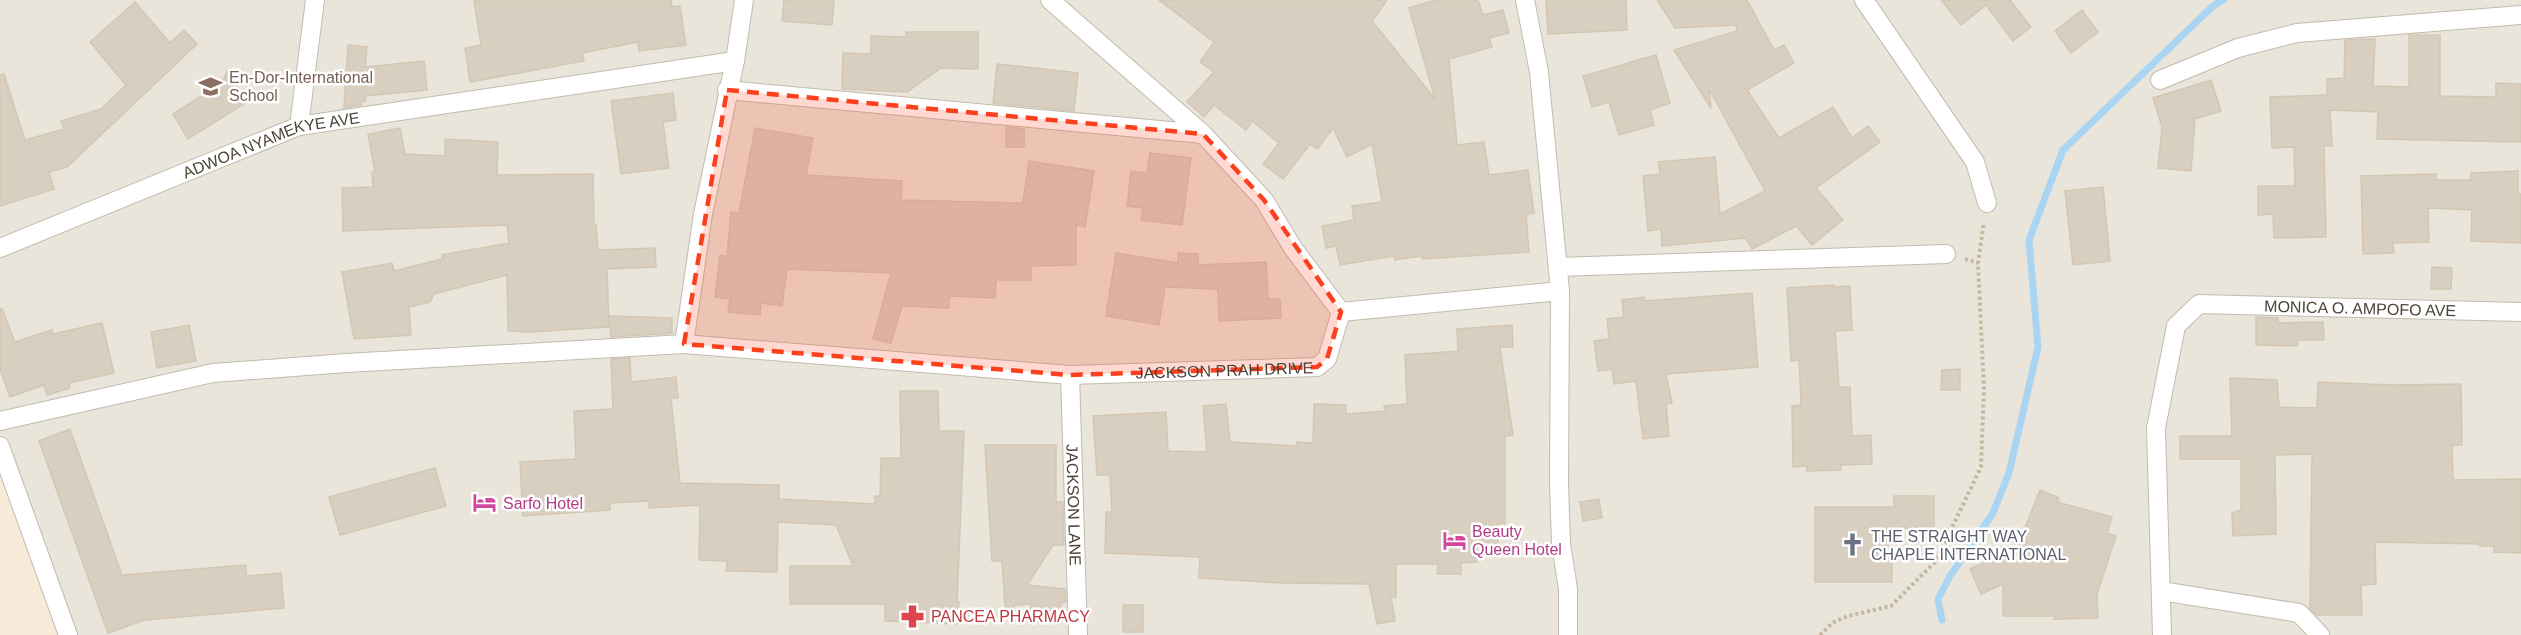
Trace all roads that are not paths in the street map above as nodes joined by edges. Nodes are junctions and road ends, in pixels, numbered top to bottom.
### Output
1 (315, 0) edge
2 (744, 0) edge
3 (1050, 0) edge
4 (1525, 0) edge
5 (1864, 0) edge
6 (2521, 15) edge
7 (735, 61) junction
8 (2160, 80) dead end
9 (727, 90) junction
10 (299, 126) junction
11 (1203, 134) junction
12 (1987, 203) road end
13 (0, 248) edge
14 (1946, 254) dead end
15 (1558, 267) junction
16 (1560, 291) junction
17 (1341, 312) junction
18 (2521, 312) edge
19 (684, 344) junction
20 (1070, 375) junction
21 (0, 421) edge
22 (0, 446) edge
23 (2161, 591) junction
24 (68, 635) edge
25 (1078, 635) edge
26 (1568, 635) edge
27 (2162, 635) edge
28 (2320, 635) edge

1 - 10 street
2 - 7 street
3 - 11 street
4 - 15 street
5 - 12 street
6 - 8 street
7 - 9 street
7 - 10 street, ADWOA NYAMEKYE AVE
9 - 11 street
9 - 19 street
10 - 13 street, ADWOA NYAMEKYE AVE
11 - 17 street
14 - 15 street
15 - 16 street
16 - 17 street
16 - 26 street
17 - 20 street, JACKSON PRAH DRIVE
18 - 23 street, MONICA O. AMPOFO AVE
19 - 20 street, JACKSON PRAH DRIVE
19 - 21 street, JACKSON PRAH DRIVE
20 - 25 street, JACKSON LANE
22 - 24 street
23 - 27 street
23 - 28 street

